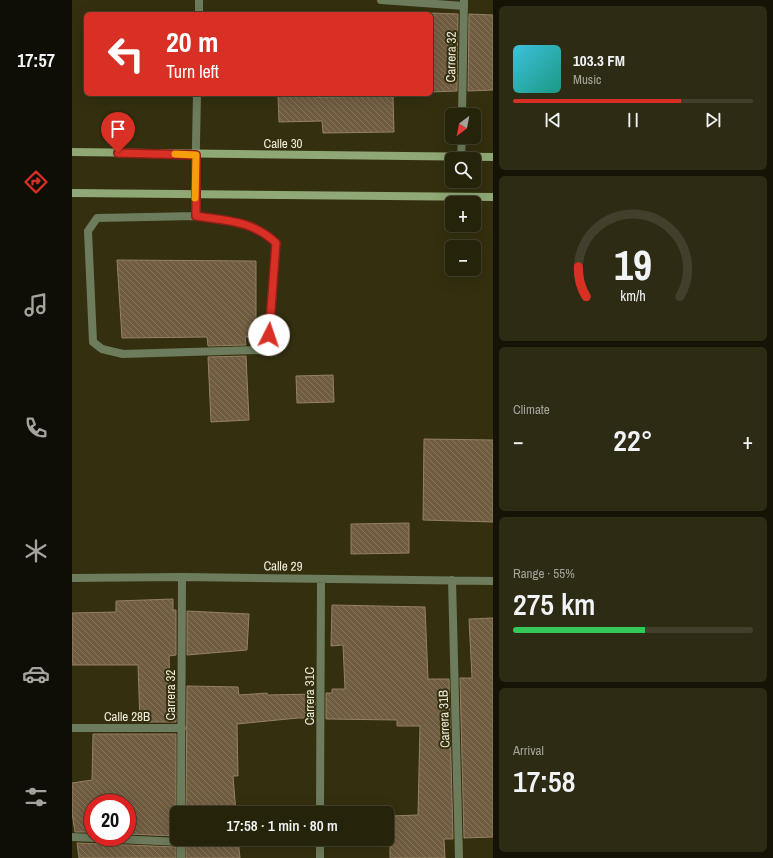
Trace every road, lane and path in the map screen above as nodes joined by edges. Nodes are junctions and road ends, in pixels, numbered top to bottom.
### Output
1 (199, 0) edge
2 (381, 0) edge
3 (464, 3) edge
4 (199, 12) edge
5 (197, 96) edge
6 (462, 108) edge
7 (72, 152) edge
8 (196, 155) junction
9 (445, 157) edge
10 (481, 157) edge
11 (493, 157) edge
12 (72, 193) edge
13 (195, 193) junction
14 (493, 197) edge
15 (196, 216) junction
16 (182, 576) junction
17 (72, 578) edge
18 (321, 579) junction
19 (452, 580) junction
20 (493, 581) edge
21 (72, 728) edge
22 (182, 728) junction
23 (181, 806) edge
24 (320, 806) edge
25 (72, 837) edge
26 (170, 841) edge
27 (181, 846) edge
28 (320, 846) edge
29 (181, 858) edge
30 (320, 858) edge
31 (459, 858) edge

1 - 4 street
2 - 3 street
3 - 6 street, Carrera 32
5 - 8 street
7 - 8 main road, Calle 30
8 - 9 main road, Calle 30
8 - 13 street
10 - 11 main road, Calle 30
12 - 13 main road
13 - 14 main road
13 - 15 street
15 - 15 street
16 - 17 street, Calle 29
16 - 18 street, Calle 29
16 - 22 street, Carrera 32
18 - 19 street, Calle 29
18 - 24 street, Carrera 31C
19 - 20 street, Calle 29
19 - 31 street, Carrera 31B
21 - 22 street, Calle 28B
22 - 23 street, Carrera 32
25 - 26 street
27 - 29 street
28 - 30 street

